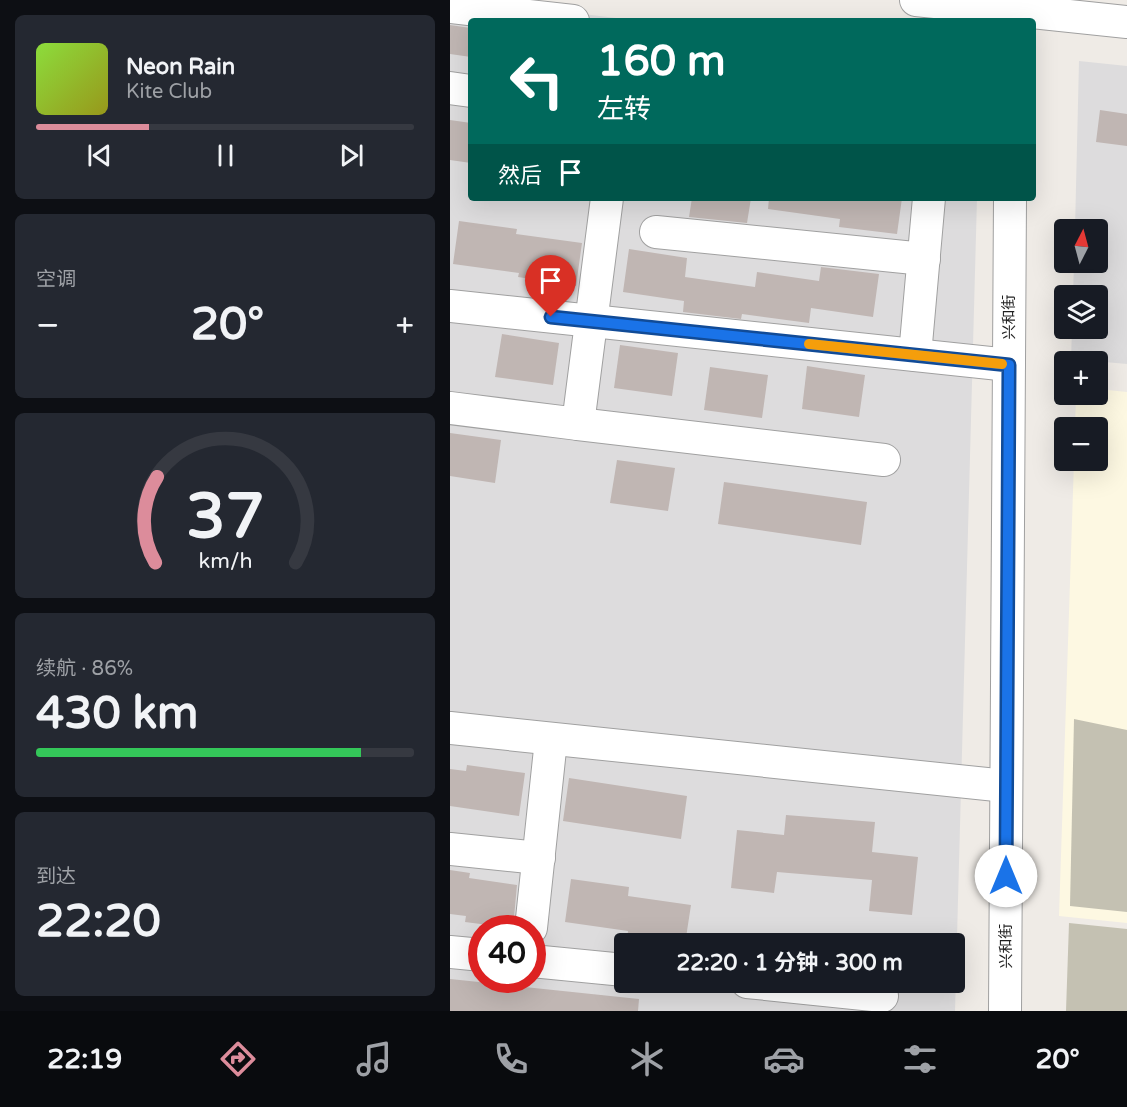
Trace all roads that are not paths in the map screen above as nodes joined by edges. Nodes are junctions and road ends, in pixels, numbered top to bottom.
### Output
1 (915, 0) edge
2 (450, 7) edge
3 (1011, 10) edge
4 (547, 18) edge
5 (1127, 22) edge
6 (450, 88) edge
7 (468, 90) edge
8 (607, 201) edge
9 (929, 201) edge
10 (1010, 201) edge
11 (656, 232) dead end
12 (924, 259) junction
13 (450, 306) edge
14 (591, 321) junction
15 (915, 355) junction
16 (1009, 365) junction
17 (450, 408) edge
18 (578, 424) junction
19 (884, 460) dead end
20 (450, 728) edge
21 (551, 740) junction
22 (1006, 786) junction
23 (450, 849) edge
24 (539, 858) junction
25 (532, 915) edge
26 (450, 952) edge
27 (468, 954) edge
28 (546, 962) edge
29 (614, 969) edge
30 (853, 993) edge
31 (882, 996) dead end
32 (1005, 1011) edge

1 - 3 street
2 - 4 street
3 - 5 street
6 - 7 street
8 - 14 street
9 - 12 street
10 - 16 street, 兴和街
11 - 12 street
12 - 15 street
13 - 14 street
14 - 15 street
14 - 18 street
15 - 16 street
16 - 22 street, 兴和街
17 - 18 street
18 - 19 street
20 - 21 street
21 - 22 street
21 - 24 street
22 - 32 street, 兴和街
23 - 24 street
24 - 25 street
26 - 27 street
28 - 29 street
30 - 31 street

